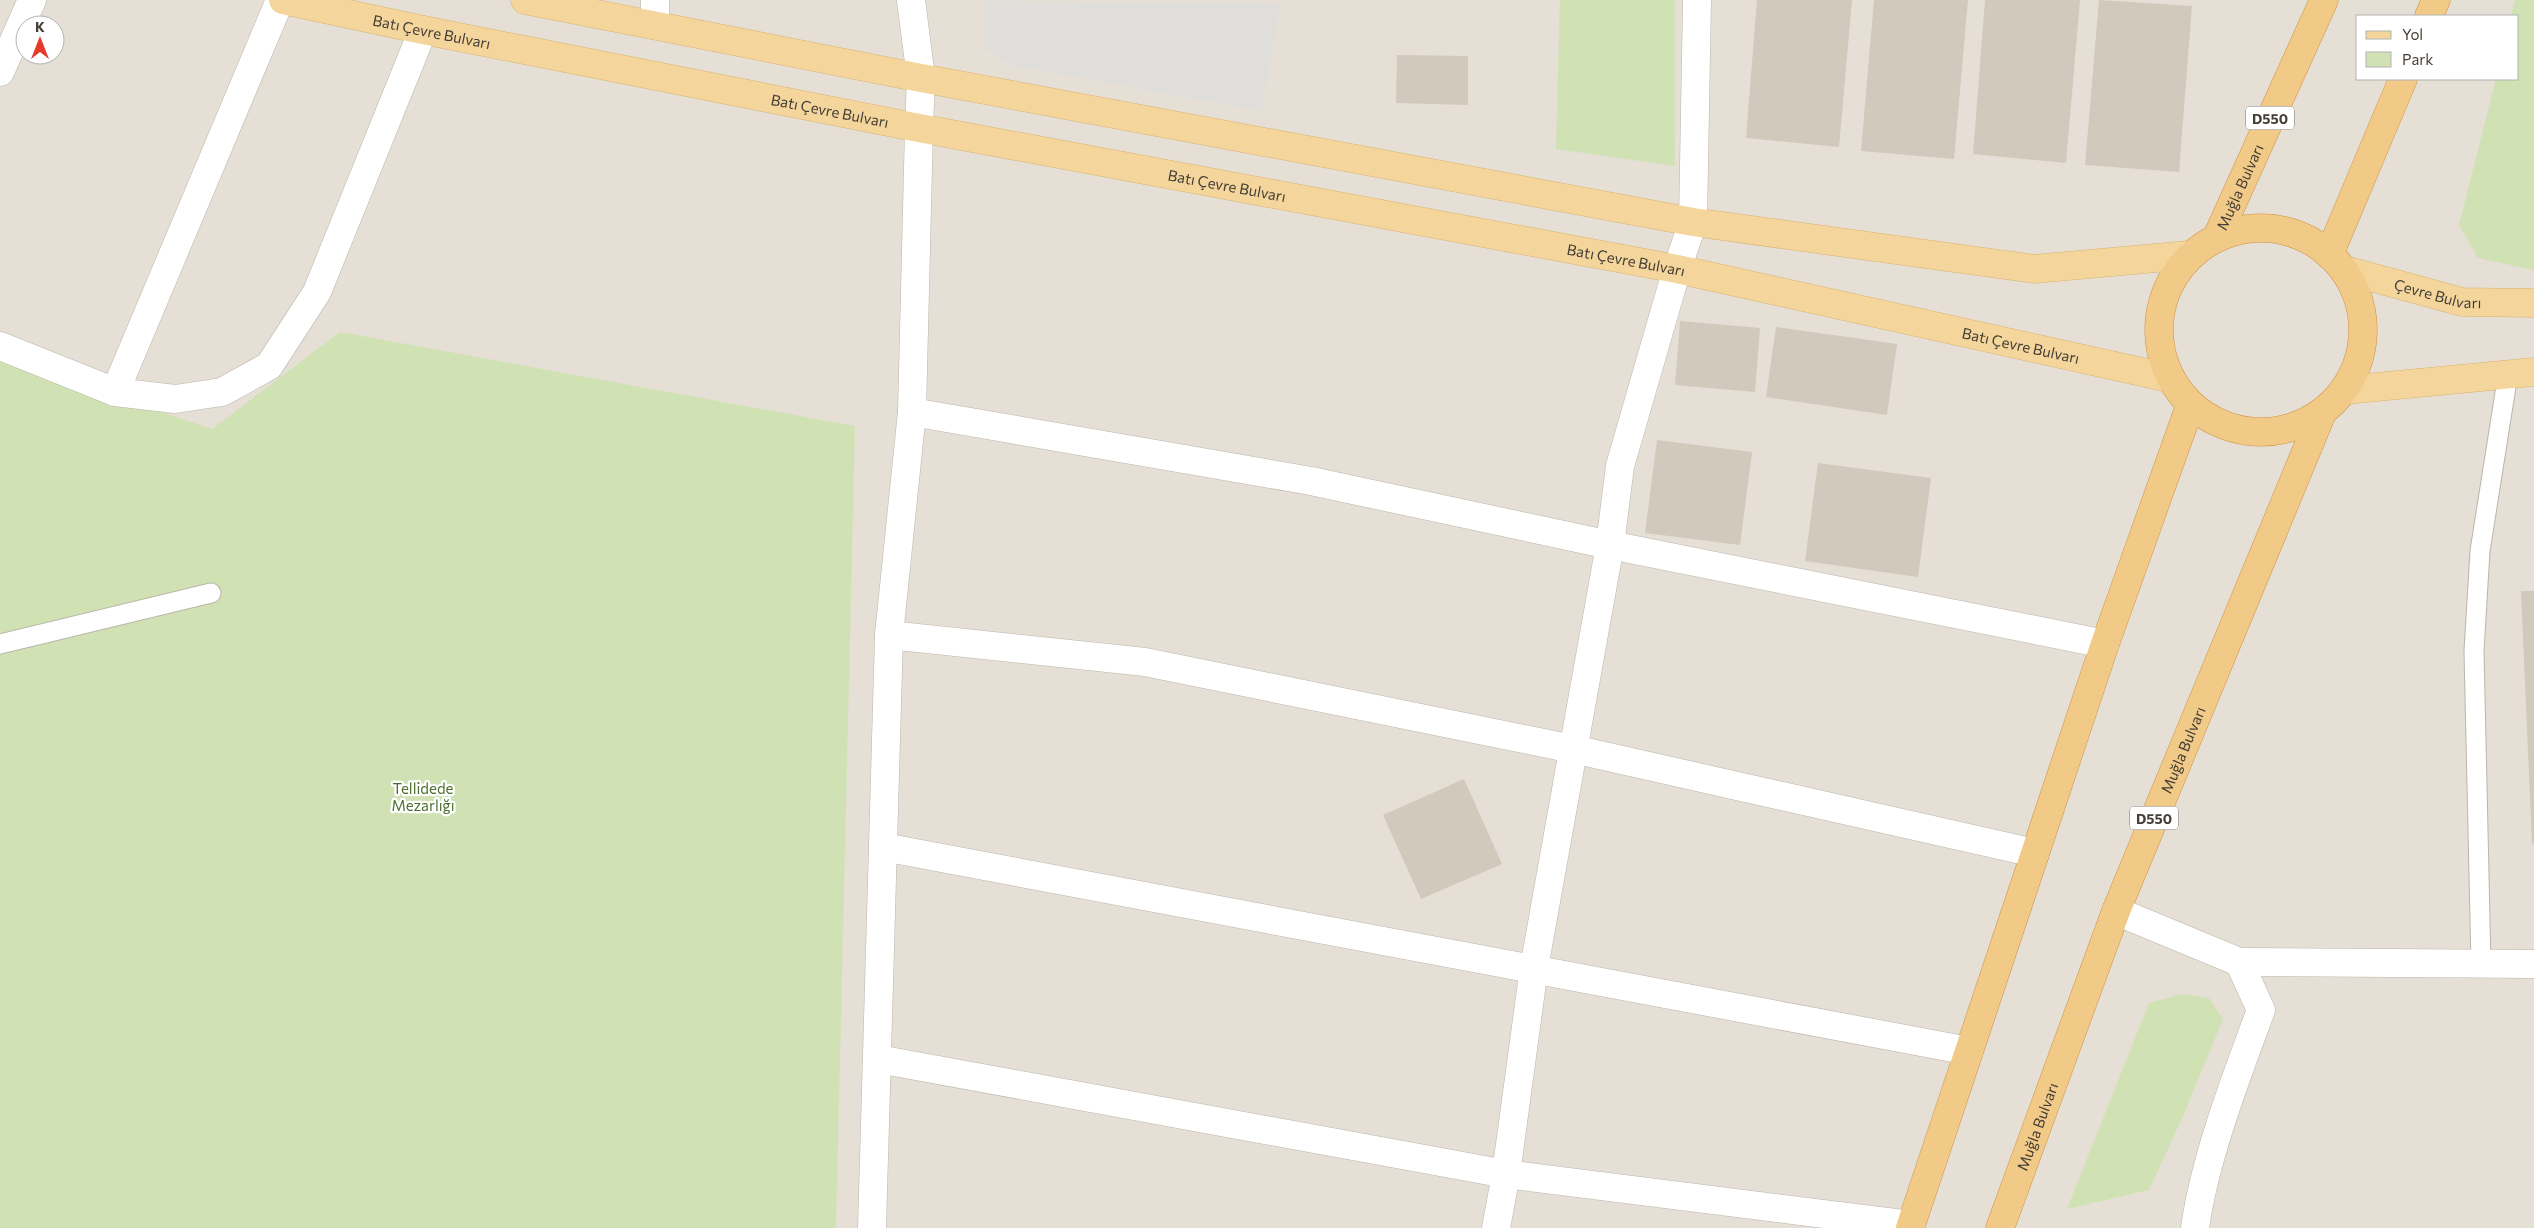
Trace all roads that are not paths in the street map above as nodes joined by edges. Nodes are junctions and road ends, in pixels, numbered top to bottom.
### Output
1 (32, 0) edge
2 (282, 0) edge
3 (525, 0) edge
4 (911, 0) edge
5 (929, 0) edge
6 (1696, 0) edge
7 (2324, 0) edge
8 (2436, 0) edge
9 (655, 13) edge
10 (2429, 15) edge
11 (423, 30) junction
12 (0, 72) edge
13 (921, 78) junction
14 (2403, 80) edge
15 (919, 128) junction
16 (1693, 222) junction
17 (2216, 237) junction
18 (2189, 255) junction
19 (2337, 263) junction
20 (1677, 268) junction
21 (2534, 303) edge
22 (0, 346) edge
23 (2521, 373) edge
24 (2169, 378) junction
25 (2344, 390) junction
26 (116, 392) junction
27 (2190, 406) junction
28 (912, 412) junction
29 (2322, 413) junction
30 (1610, 545) junction
31 (211, 592) dead end
32 (888, 635) junction
33 (0, 644) edge
34 (2105, 644) junction
35 (1573, 749) junction
36 (884, 847) junction
37 (2035, 853) junction
38 (2116, 911) junction
39 (2239, 962) junction
40 (2481, 964) junction
41 (2534, 964) edge
42 (1534, 968) junction
43 (1969, 1051) junction
44 (878, 1059) junction
45 (1506, 1174) junction
46 (1910, 1226) edge
47 (872, 1228) edge
48 (1496, 1228) edge
49 (2000, 1228) edge
50 (2195, 1228) edge

1 - 12 street
2 - 11 main road, Batı Çevre Bulvarı
2 - 26 street
3 - 9 main road
4 - 13 street
5 - 13 street
6 - 16 street
7 - 17 highway, Muğla Bulvarı / D550
8 - 10 highway
9 - 13 main road
11 - 15 main road, Batı Çevre Bulvarı
11 - 26 street
13 - 15 street
13 - 16 main road
14 - 19 highway
15 - 20 main road, Batı Çevre Bulvarı
15 - 28 street
16 - 18 main road
16 - 20 street
17 - 18 highway, D550
17 - 19 highway, D550
18 - 24 highway, D550
19 - 21 main road, Çevre Bulvarı
19 - 25 highway, D550
20 - 24 main road, Batı Çevre Bulvarı
20 - 30 street
22 - 26 street
23 - 25 main road
23 - 40 lane
24 - 27 highway, D550
25 - 29 highway, D550
27 - 29 highway, D550
27 - 34 highway
28 - 30 street
28 - 32 street
29 - 38 highway, Muğla Bulvarı / D550
30 - 34 street
30 - 35 street
31 - 33 lane
32 - 35 street
32 - 36 street
34 - 37 highway
35 - 37 street
35 - 42 street
36 - 42 street
36 - 44 street
37 - 43 highway
38 - 39 street
38 - 49 highway, Muğla Bulvarı / D550
39 - 40 street
39 - 50 street
40 - 41 street
42 - 43 street
42 - 45 street
43 - 46 highway
44 - 45 street
44 - 47 street
45 - 46 street
45 - 48 street

